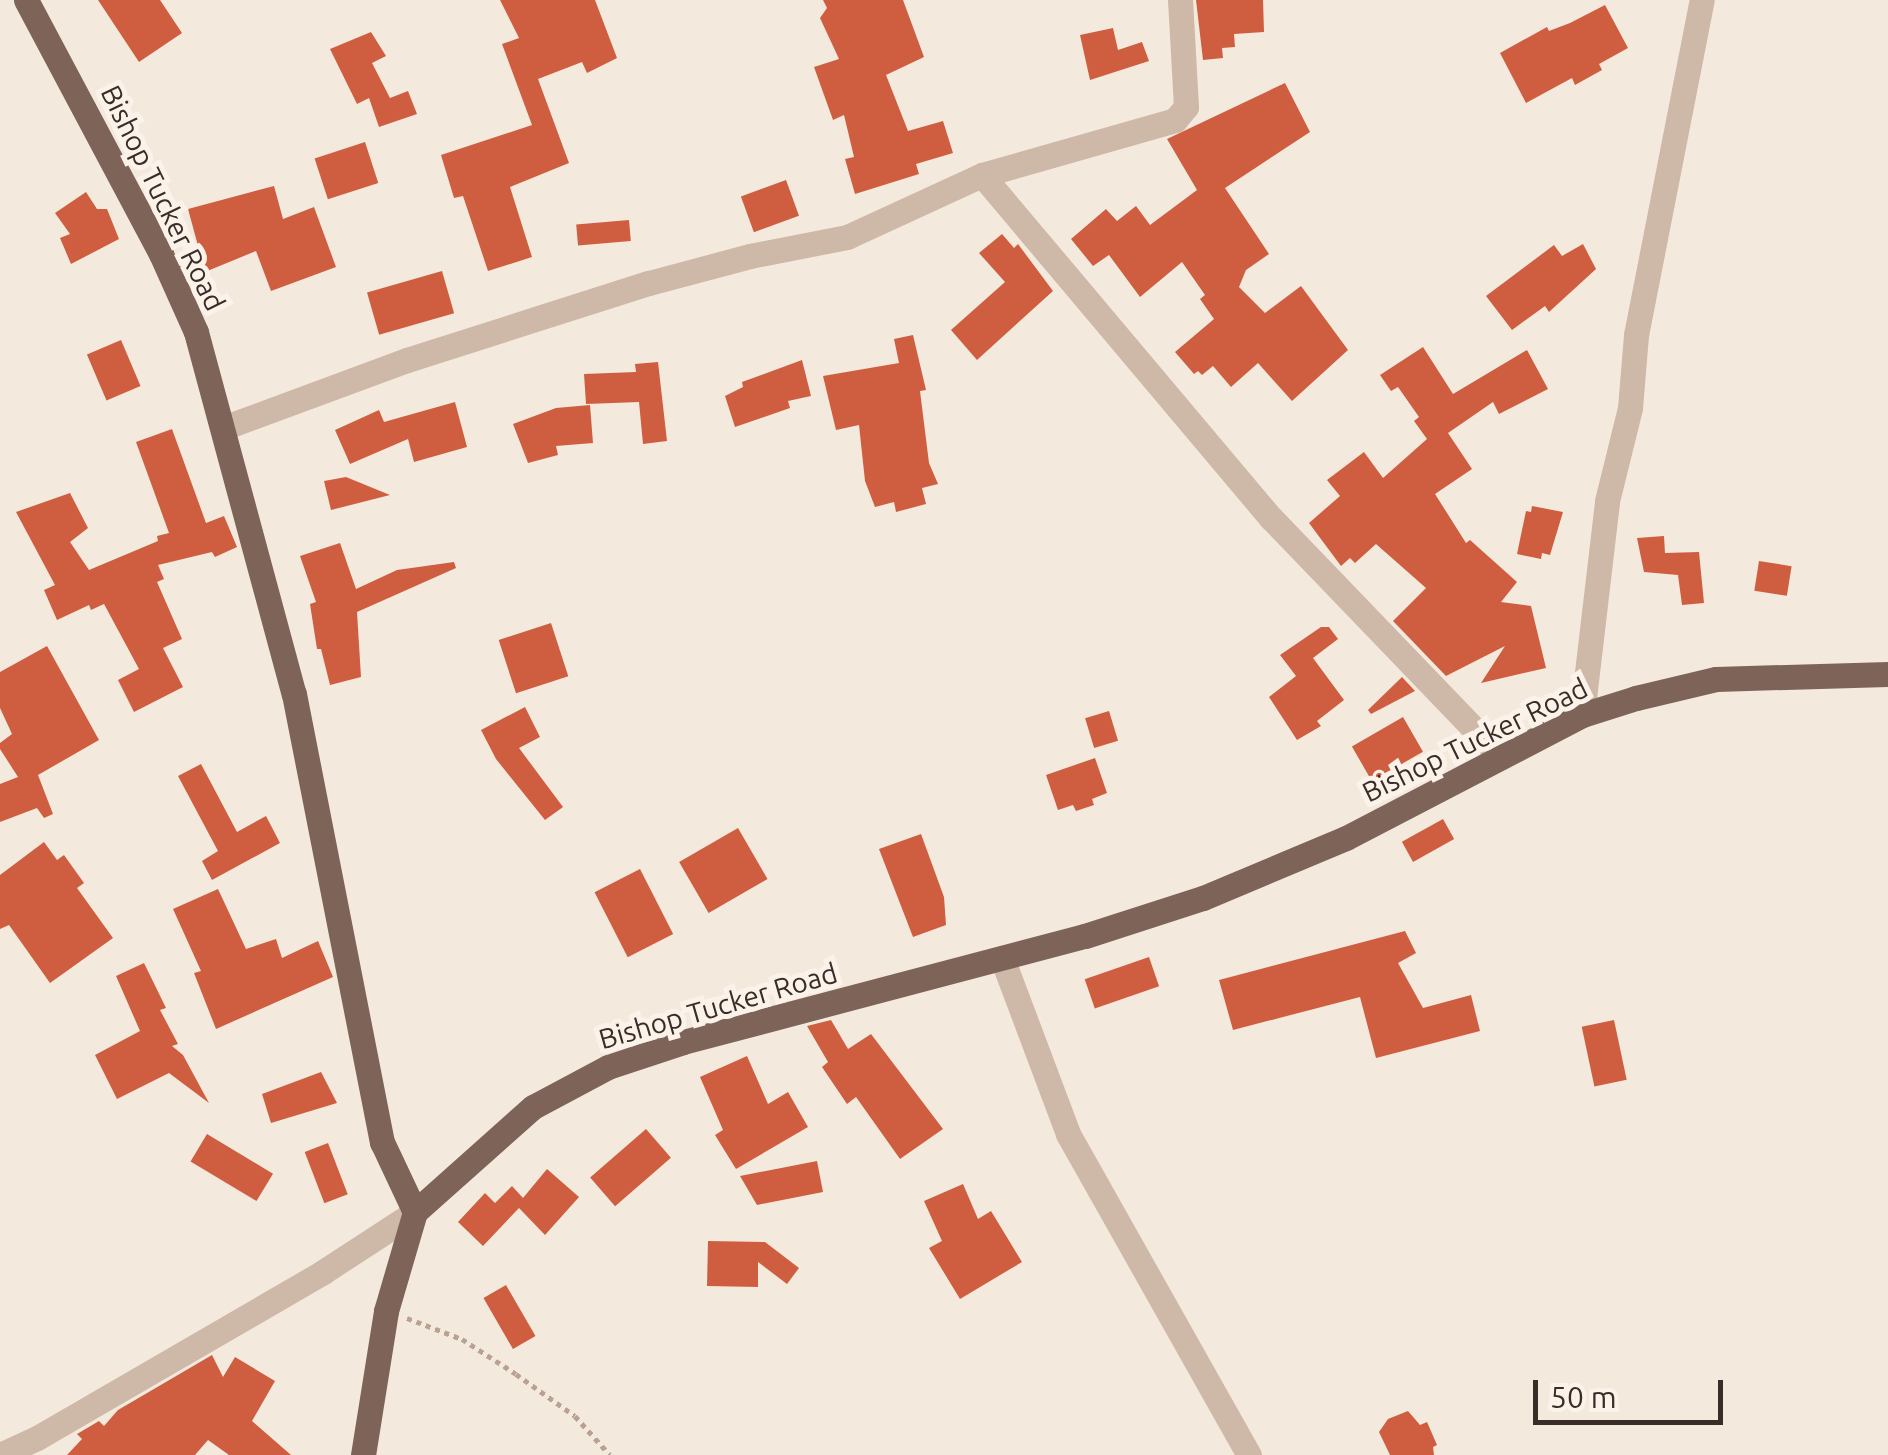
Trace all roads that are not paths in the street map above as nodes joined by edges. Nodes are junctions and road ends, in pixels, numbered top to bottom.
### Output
1 (26, 0) edge
2 (1180, 0) edge
3 (1702, 0) edge
4 (982, 175) junction
5 (224, 428) junction
6 (1888, 674) edge
7 (1582, 715) junction
8 (1501, 757) junction
9 (1002, 958) junction
10 (415, 1212) junction
11 (0, 1455) edge
12 (362, 1455) edge
13 (1249, 1455) edge

1 - 5 main road, Bishop Tucker Road
2 - 4 street
3 - 7 street
4 - 5 street
4 - 8 street
5 - 10 main road, Bishop Tucker Road
6 - 7 main road, Bishop Tucker Road
7 - 8 main road, Bishop Tucker Road
8 - 9 main road, Bishop Tucker Road
9 - 10 main road, Bishop Tucker Road
9 - 13 street
10 - 11 street
10 - 12 main road

